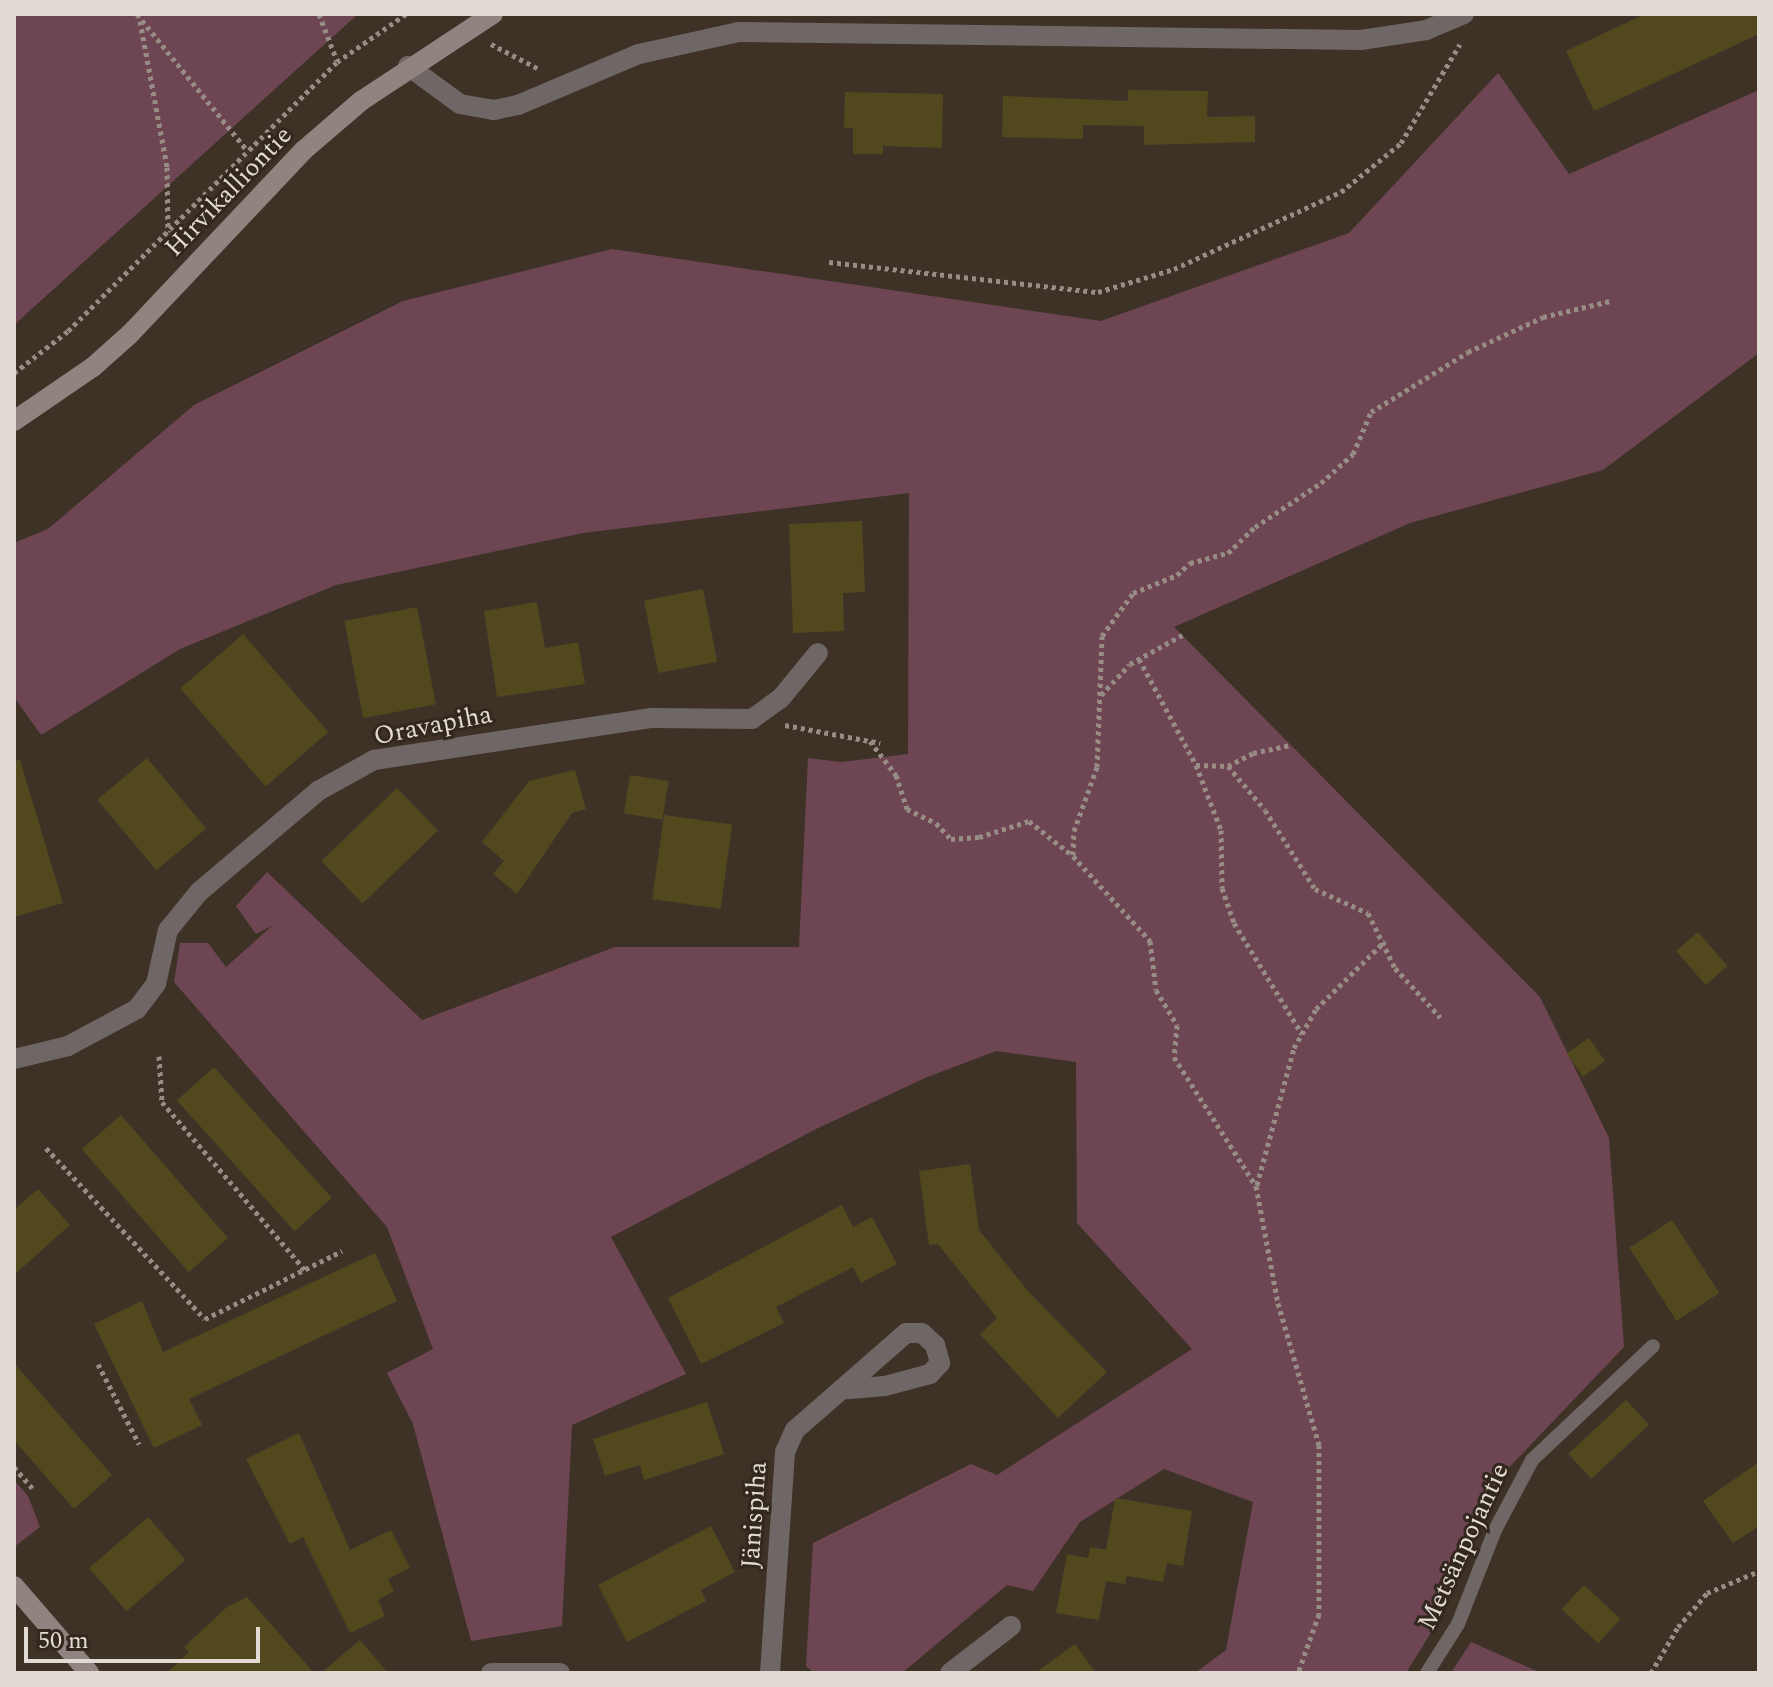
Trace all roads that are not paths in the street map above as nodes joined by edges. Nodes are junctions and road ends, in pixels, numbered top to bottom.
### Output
1 (493, 14) edge
2 (1466, 24) edge
3 (408, 66) junction
4 (14, 421) edge
5 (818, 653) dead end
6 (14, 1059) edge
7 (1653, 1346) dead end
8 (847, 1389) dead end
9 (14, 1586) edge
10 (1011, 1626) dead end
11 (89, 1673) edge
12 (491, 1673) edge
13 (560, 1673) edge
14 (770, 1673) edge
15 (950, 1673) edge
16 (1427, 1673) edge

1 - 3 street, Hirvikalliontie
2 - 3 street
3 - 4 street, Hirvikalliontie
5 - 6 street, Oravapiha
7 - 16 lane, Metsänpojantie
8 - 14 street, Jänispiha
9 - 11 street
10 - 15 street
12 - 13 street

